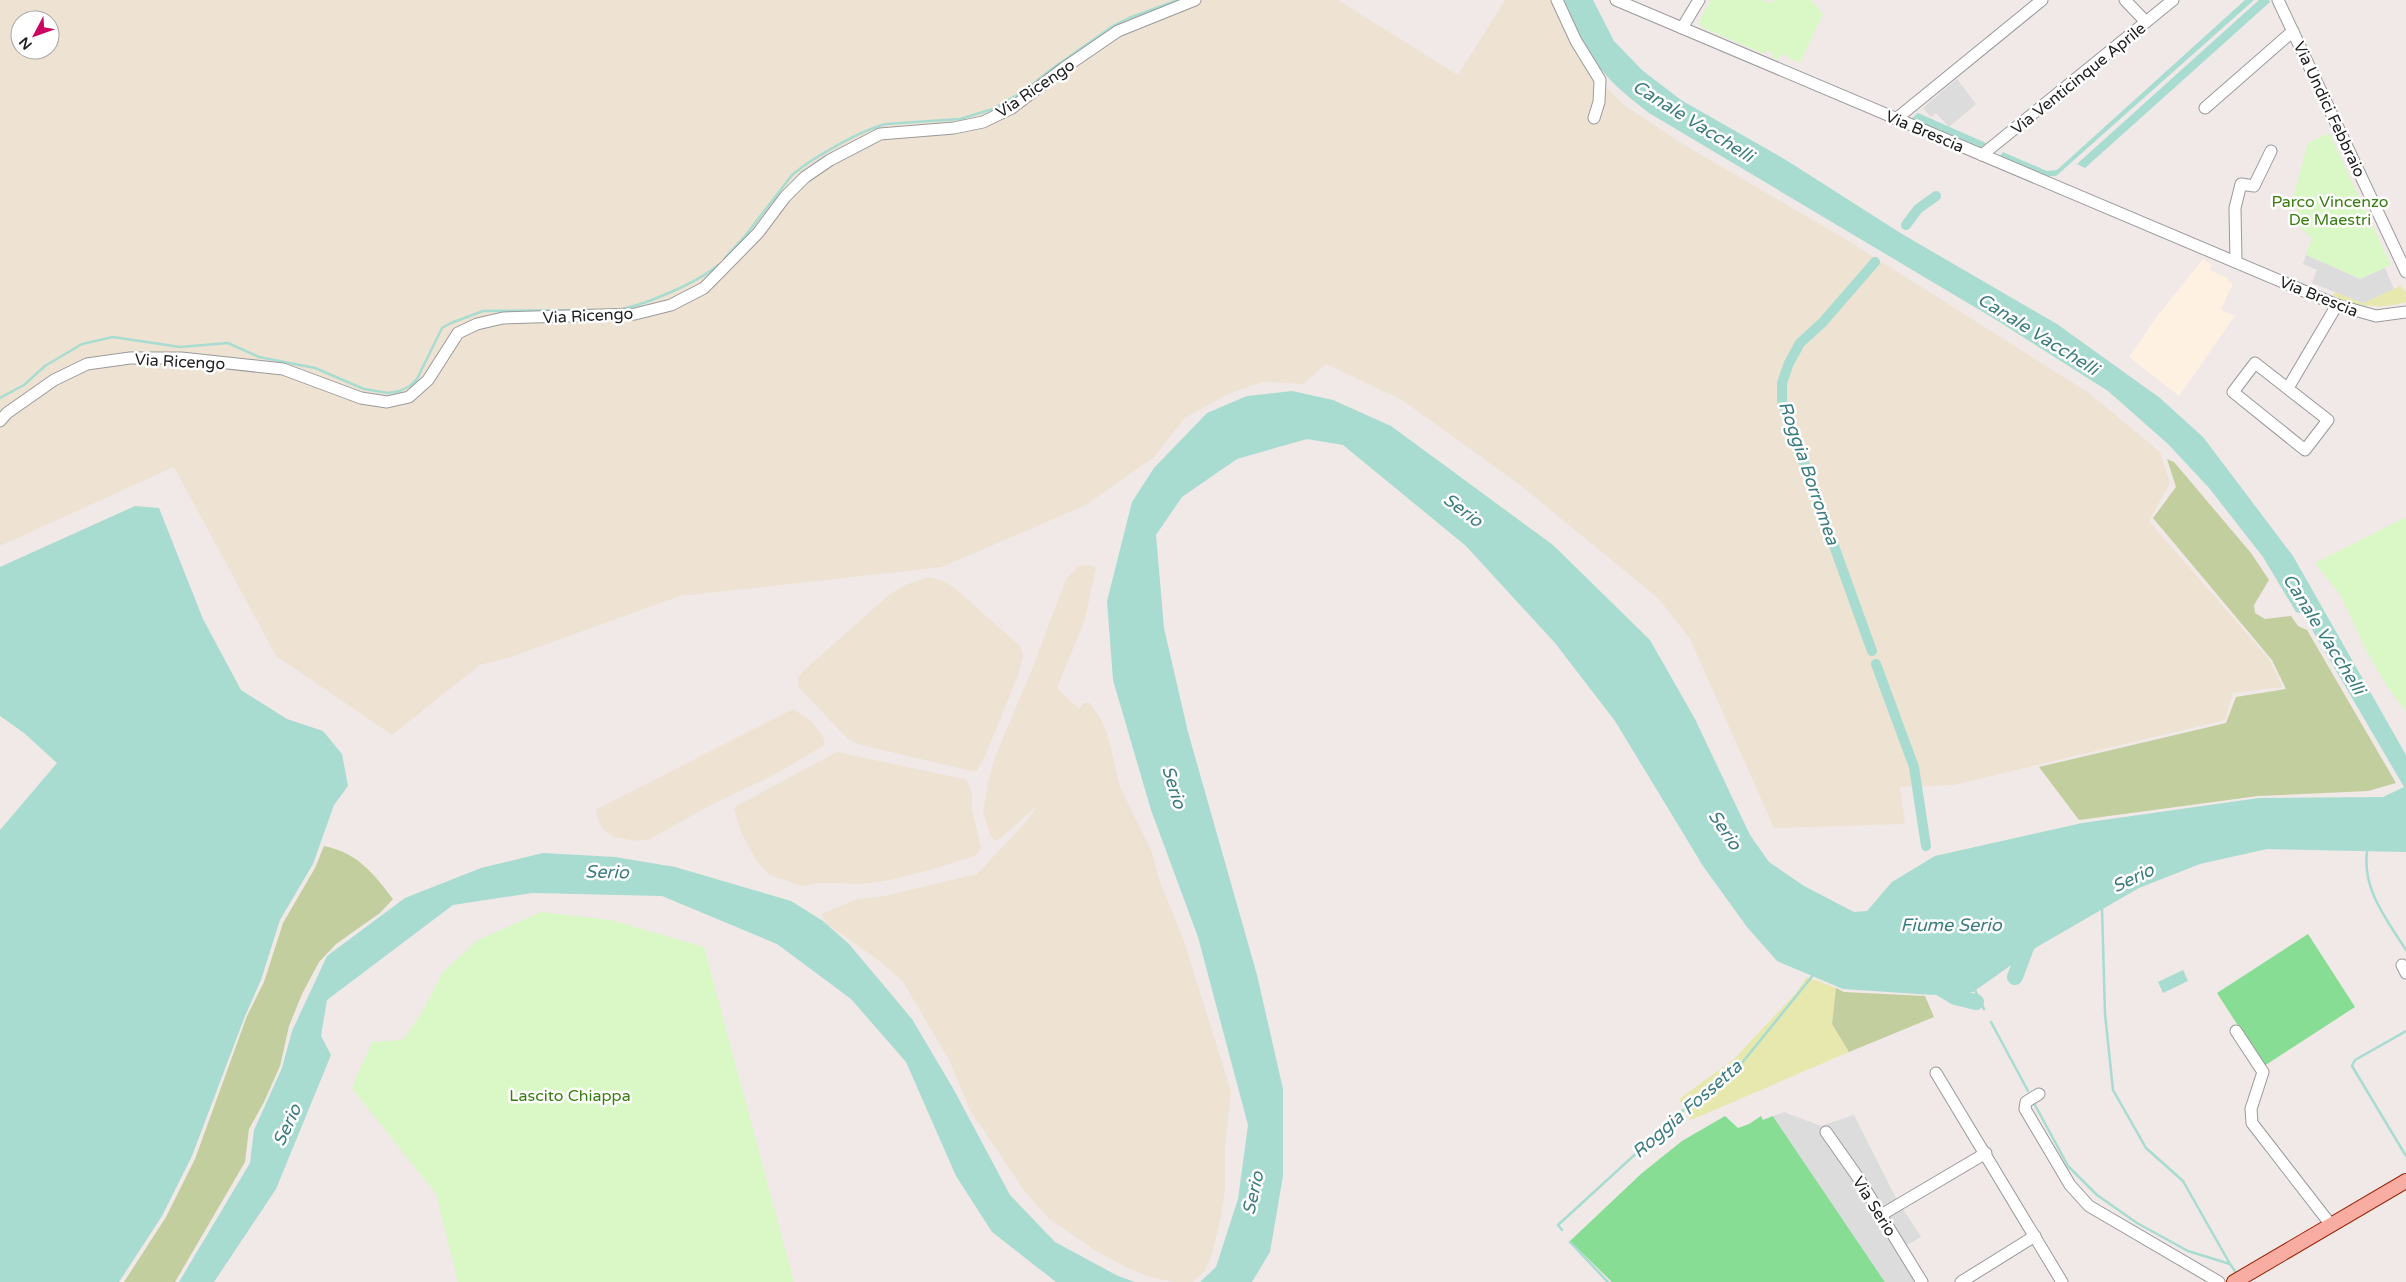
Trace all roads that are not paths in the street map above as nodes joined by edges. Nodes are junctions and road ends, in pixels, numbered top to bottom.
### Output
1 (1195, 0) edge
2 (1557, 0) edge
3 (1616, 0) edge
4 (1698, 0) edge
5 (2042, 0) edge
6 (2125, 0) edge
7 (2173, 0) edge
8 (2278, 0) edge
9 (2146, 22) junction
10 (1682, 28) junction
11 (2293, 31) junction
12 (2205, 108) dead end
13 (1594, 118) dead end
14 (1896, 119) junction
15 (2271, 151) dead end
16 (1982, 155) junction
17 (2236, 262) junction
18 (2406, 272) edge
19 (2337, 305) junction
20 (2406, 312) edge
21 (2288, 388) junction
22 (0, 421) edge
23 (2236, 1031) dead end
24 (1936, 1073) dead end
25 (2039, 1094) dead end
26 (1826, 1132) dead end
27 (1986, 1153) junction
28 (2406, 1181) edge
29 (1881, 1215) junction
30 (2331, 1225) junction
31 (2035, 1236) junction
32 (2238, 1280) edge
33 (1922, 1282) edge
34 (1961, 1282) edge
35 (2062, 1282) edge
36 (2219, 1282) edge

1 - 22 street, Via Ricengo
2 - 13 street
3 - 10 street, Via Brescia
4 - 10 street
5 - 14 street
6 - 9 street
7 - 9 street, Via Venticinque Aprile
8 - 11 street, Via Undici Febbraio
9 - 16 street, Via Venticinque Aprile
10 - 14 street, Via Brescia
11 - 12 street
11 - 18 street, Via Undici Febbraio
14 - 16 street, Via Brescia
15 - 17 street
16 - 17 street, Via Brescia
17 - 19 street, Via Brescia
19 - 20 street, Via Brescia
19 - 21 street
21 - 21 street
23 - 30 street
24 - 27 street
25 - 36 street
26 - 29 street, Via Serio
27 - 29 street
27 - 31 street
28 - 30 main road
29 - 33 street, Via Serio
30 - 32 main road
31 - 34 street
31 - 35 street

